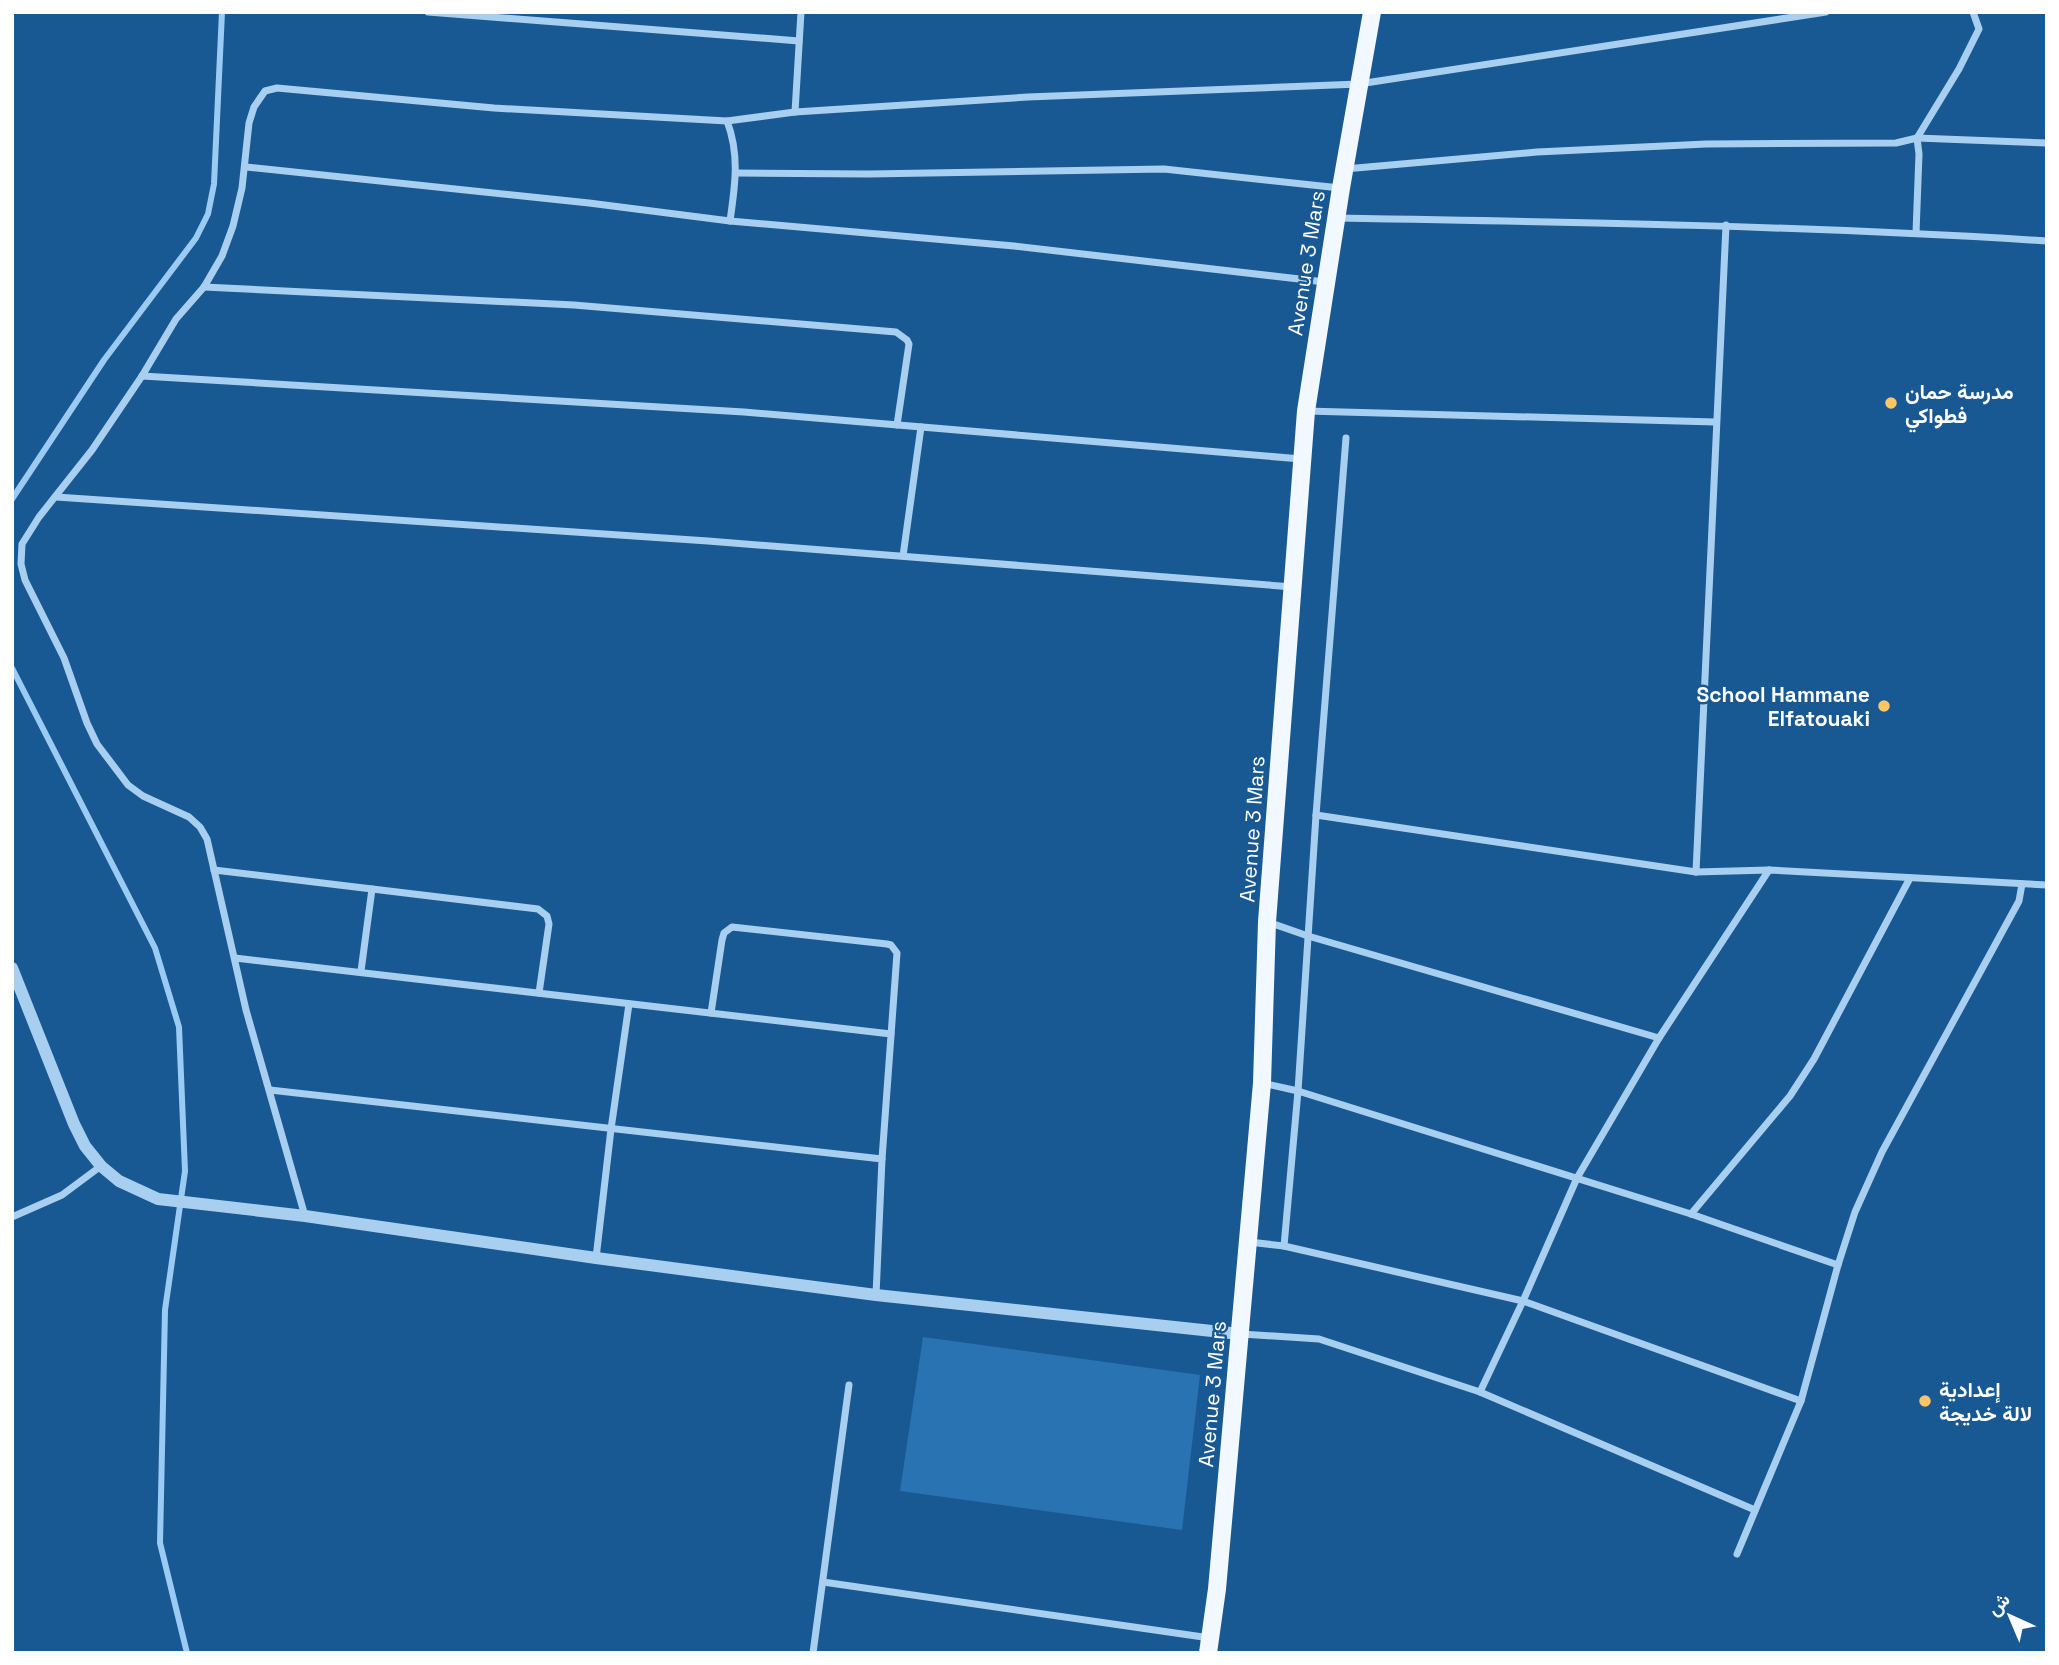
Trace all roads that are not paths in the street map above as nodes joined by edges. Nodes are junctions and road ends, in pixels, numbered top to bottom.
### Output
1 (428, 12) edge
2 (801, 12) edge
3 (1372, 12) edge
4 (1826, 12) edge
5 (1973, 12) edge
6 (799, 41) junction
7 (1359, 84) junction
8 (795, 112) junction
9 (727, 121) junction
10 (1917, 138) junction
11 (2047, 142) edge
12 (246, 167) junction
13 (1344, 169) junction
14 (736, 173) junction
15 (1341, 188) junction
16 (1336, 218) junction
17 (730, 221) junction
18 (1726, 225) junction
19 (1916, 233) junction
20 (2047, 241) edge
21 (1325, 282) junction
22 (204, 287) junction
23 (142, 376) junction
24 (1306, 411) junction
25 (1716, 422) junction
26 (897, 425) junction
27 (921, 428) junction
28 (1346, 438) dead end
29 (1302, 459) junction
30 (56, 497) junction
31 (903, 556) junction
32 (1293, 587) junction
33 (1316, 815) junction
34 (214, 870) junction
35 (1769, 870) junction
36 (1696, 873) junction
37 (1910, 878) junction
38 (2022, 884) junction
39 (2047, 885) edge
40 (372, 890) junction
41 (1267, 922) junction
42 (1308, 936) junction
43 (235, 958) junction
44 (12, 968) edge
45 (360, 971) junction
46 (539, 993) junction
47 (629, 1004) junction
48 (711, 1013) junction
49 (891, 1034) junction
50 (1660, 1038) junction
51 (1262, 1083) junction
52 (270, 1090) junction
53 (1298, 1091) junction
54 (611, 1129) junction
55 (882, 1159) junction
56 (101, 1166) junction
57 (1577, 1178) junction
58 (1691, 1214) junction
59 (305, 1216) junction
60 (12, 1217) edge
61 (1247, 1242) junction
62 (1284, 1246) junction
63 (596, 1258) junction
64 (1838, 1265) junction
65 (876, 1295) junction
66 (1523, 1301) junction
67 (1241, 1334) junction
68 (849, 1385) dead end
69 (1480, 1392) junction
70 (1801, 1401) junction
71 (1755, 1510) junction
72 (1737, 1554) dead end
73 (823, 1582) junction
74 (1209, 1645) edge
75 (813, 1653) edge

1 - 6 street
2 - 6 street
3 - 7 main road, Avenue 3 Mars
4 - 7 street
5 - 10 street
6 - 8 street
7 - 8 street
7 - 13 main road, Avenue 3 Mars
8 - 9 street
9 - 12 street
9 - 14 street
10 - 11 street
10 - 13 street
10 - 19 street
12 - 17 street
12 - 22 street
13 - 15 main road, Avenue 3 Mars
14 - 15 street
14 - 17 street
15 - 16 main road, Avenue 3 Mars
16 - 18 street
16 - 21 main road, Avenue 3 Mars
17 - 21 street
18 - 19 street
18 - 25 street
19 - 20 street
21 - 24 main road, Avenue 3 Mars
22 - 23 street
22 - 26 street
23 - 26 street
23 - 30 street
24 - 25 street
24 - 29 main road, Avenue 3 Mars
25 - 36 street
26 - 27 street
27 - 29 street
27 - 31 street
28 - 33 street
29 - 32 main road, Avenue 3 Mars
30 - 31 street
30 - 34 street
31 - 32 street
32 - 41 main road, Avenue 3 Mars
33 - 36 street
33 - 42 street
34 - 40 street
34 - 43 street
35 - 36 street
35 - 37 street
35 - 50 street
37 - 38 street
37 - 58 street
38 - 39 street
38 - 64 street
40 - 45 street
40 - 46 street
41 - 42 street
41 - 51 main road, Avenue 3 Mars
42 - 50 street
42 - 53 street
43 - 45 street
43 - 52 street
44 - 56 street
45 - 46 street
46 - 47 street
47 - 48 street
47 - 54 street
48 - 49 street
48 - 49 street
49 - 55 street
50 - 57 street
51 - 53 street
51 - 61 main road, Avenue 3 Mars
52 - 54 street
52 - 59 street
53 - 57 street
53 - 62 street
54 - 55 street
54 - 63 street
55 - 65 street
56 - 59 street
56 - 60 street
57 - 58 street
57 - 66 street
58 - 64 street
59 - 63 street
61 - 62 street
61 - 67 main road, Avenue 3 Mars
62 - 66 street
63 - 65 street
64 - 70 street
65 - 67 street
66 - 69 street
66 - 70 street
67 - 69 street
67 - 74 main road, Avenue 3 Mars
68 - 73 street
69 - 71 street
70 - 71 street
71 - 72 street
73 - 74 street
73 - 75 street

